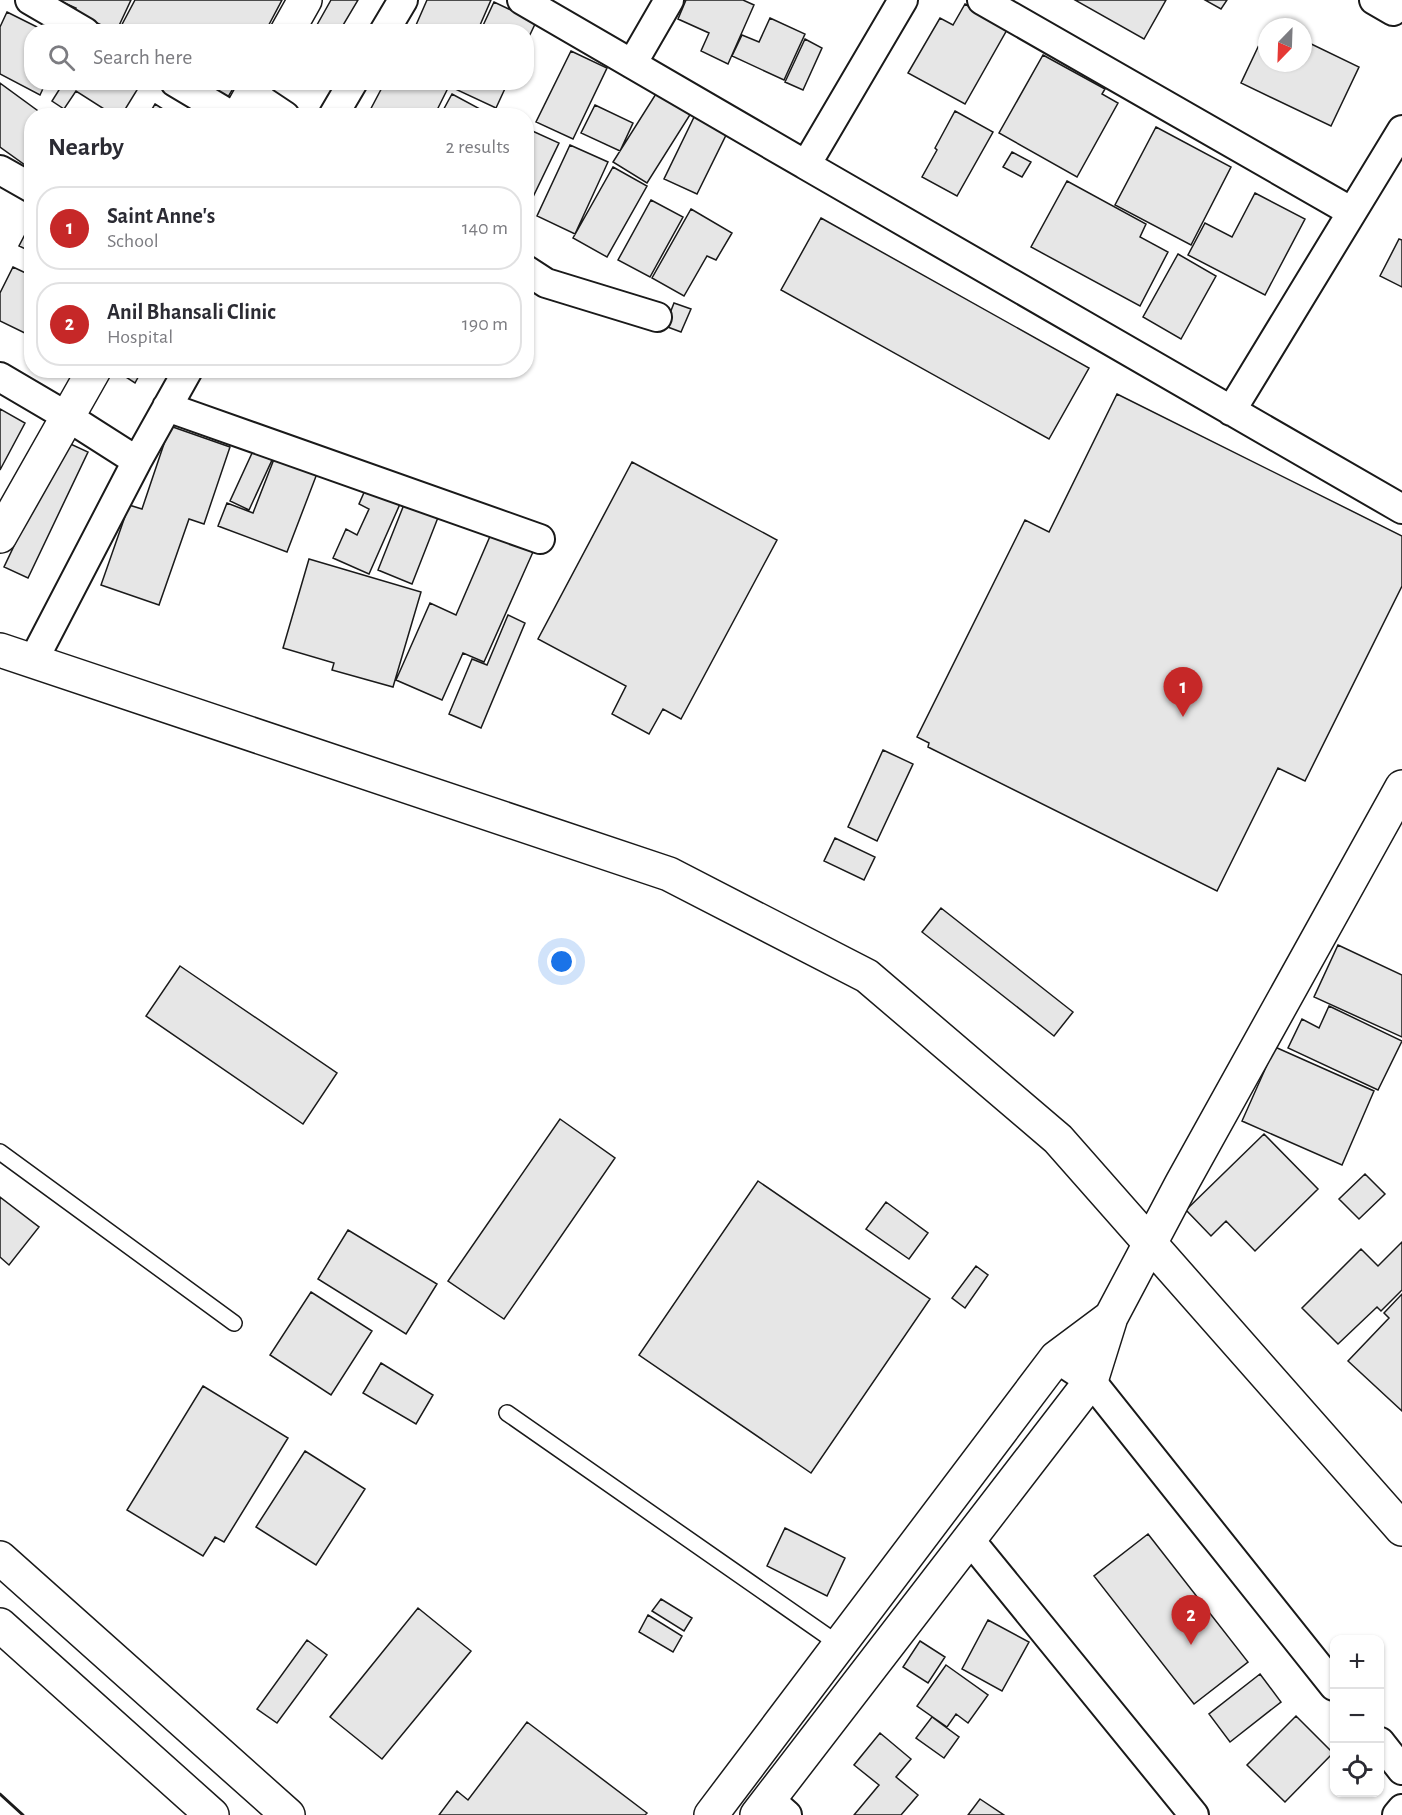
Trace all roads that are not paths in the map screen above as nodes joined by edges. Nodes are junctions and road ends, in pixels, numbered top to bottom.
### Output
1 (30, 0) edge
2 (305, 0) edge
3 (403, 0) edge
4 (522, 0) edge
5 (669, 0) edge
6 (903, 0) edge
7 (982, 0) edge
8 (1374, 0) edge
9 (1399, 0) edge
10 (72, 24) edge
11 (292, 24) edge
12 (389, 24) edge
13 (632, 64) junction
14 (203, 90) edge
15 (348, 90) edge
16 (245, 102) edge
17 (262, 108) edge
18 (338, 108) edge
19 (1402, 130) edge
20 (806, 165) junction
21 (0, 170) edge
22 (24, 184) edge
23 (1352, 212) junction
24 (534, 275) edge
25 (657, 317) dead end
26 (0, 377) edge
27 (90, 378) edge
28 (184, 378) edge
29 (167, 408) junction
30 (1231, 411) junction
31 (68, 417) junction
32 (137, 460) junction
33 (1402, 509) edge
34 (0, 536) edge
35 (540, 539) dead end
36 (0, 650) edge
37 (33, 661) junction
38 (1402, 787) edge
39 (0, 1152) edge
40 (1151, 1244) junction
41 (1111, 1317) junction
42 (234, 1323) dead end
43 (1056, 1358) junction
44 (1091, 1381) junction
45 (507, 1413) dead end
46 (1402, 1529) edge
47 (970, 1540) junction
48 (0, 1558) edge
49 (0, 1625) edge
50 (840, 1645) junction
51 (1330, 1680) edge
52 (1381, 1743) edge
53 (1402, 1770) edge
54 (1402, 1809) edge
55 (771, 1810) edge
56 (212, 1815) edge
57 (288, 1815) edge
58 (711, 1815) edge
59 (1194, 1815) edge
60 (1397, 1815) edge

1 - 10 street
2 - 11 main road
3 - 12 street
4 - 13 street
5 - 13 street
6 - 20 street
7 - 23 street
8 - 9 street
13 - 20 street
14 - 16 street
15 - 18 street
16 - 17 street
19 - 23 street
20 - 30 street
21 - 22 street
23 - 30 street
24 - 25 street
26 - 31 street
27 - 31 main road
28 - 29 street
29 - 32 street
29 - 35 street
30 - 33 street
31 - 32 street
31 - 34 main road
32 - 37 street
36 - 37 main road
37 - 40 main road
38 - 40 main road
39 - 42 lane
40 - 41 main road
40 - 46 main road
41 - 43 main road
41 - 44 main road
43 - 44 street
43 - 50 main road
44 - 47 main road
44 - 51 street
45 - 50 lane
47 - 55 main road
47 - 59 street
48 - 57 main road
49 - 56 main road
50 - 58 main road
52 - 53 street
54 - 60 street

